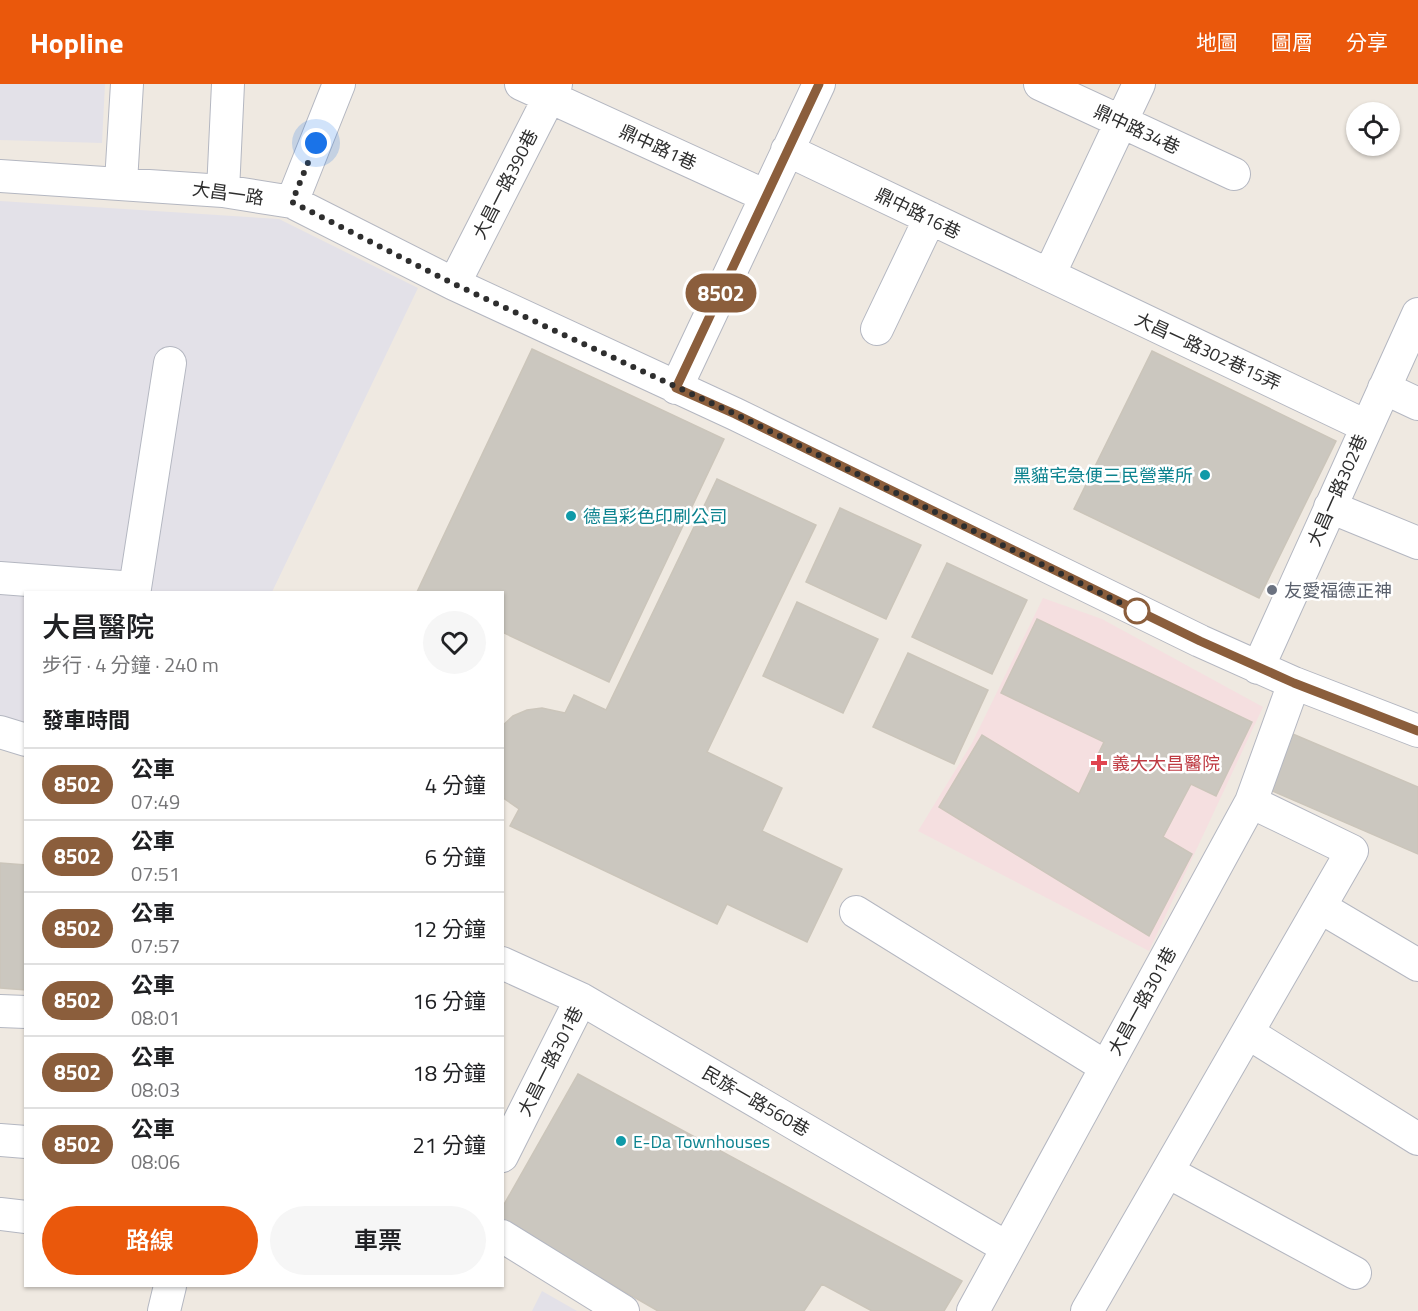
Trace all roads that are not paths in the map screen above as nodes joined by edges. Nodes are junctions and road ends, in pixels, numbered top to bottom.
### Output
1 (127, 84) edge
2 (228, 84) edge
3 (339, 84) edge
4 (521, 84) edge
5 (819, 84) edge
6 (1040, 84) edge
7 (1139, 84) edge
8 (553, 90) edge
9 (1122, 122) junction
10 (787, 150) junction
11 (1234, 174) dead end
12 (0, 176) edge
13 (121, 182) junction
14 (222, 191) junction
15 (766, 196) junction
16 (292, 202) junction
17 (930, 218) junction
18 (1049, 275) junction
19 (454, 284) junction
20 (1418, 314) edge
21 (877, 329) dead end
22 (170, 363) dead end
23 (676, 388) junction
24 (1384, 388) junction
25 (1418, 404) edge
26 (1366, 426) junction
27 (1330, 507) junction
28 (1418, 543) edge
29 (0, 578) edge
30 (1257, 668) junction
31 (1294, 683) junction
32 (1418, 731) edge
33 (0, 732) edge
34 (24, 739) edge
35 (1251, 802) junction
36 (1320, 907) junction
37 (856, 912) dead end
38 (504, 964) edge
39 (1418, 965) edge
40 (581, 999) junction
41 (0, 1011) edge
42 (24, 1012) edge
43 (1248, 1033) junction
44 (1106, 1067) junction
45 (1418, 1138) edge
46 (0, 1140) edge
47 (24, 1142) edge
48 (504, 1152) edge
49 (1168, 1172) junction
50 (0, 1214) edge
51 (24, 1217) edge
52 (504, 1237) edge
53 (1006, 1247) junction
54 (1355, 1273) dead end
55 (170, 1287) edge
56 (1099, 1307) edge
57 (164, 1311) edge
58 (623, 1311) edge
59 (973, 1311) edge

1 - 13 street
2 - 14 street
3 - 16 street
4 - 8 street, 鼎中路1巷
5 - 10 street
6 - 9 street, 鼎中路34巷
7 - 9 street
8 - 15 street, 鼎中路1巷
8 - 19 street, 大昌一路390巷
9 - 11 street, 鼎中路34巷
9 - 18 street
10 - 15 street
10 - 17 street, 鼎中路16巷
12 - 13 street, 大昌一路
13 - 14 street, 大昌一路
14 - 16 street, 大昌一路
15 - 23 street
16 - 19 street, 大昌一路
17 - 18 street, 鼎中路16巷
17 - 21 street
18 - 26 street, 大昌一路302巷15弄
19 - 23 street, 大昌一路
20 - 24 street, 大昌一路302巷
22 - 29 street
23 - 30 street, 大昌一路
24 - 25 street
24 - 26 street, 大昌一路302巷
26 - 27 street, 大昌一路302巷
27 - 28 street
27 - 30 street, 大昌一路302巷
30 - 31 street, 大昌一路
31 - 32 street, 大昌一路
31 - 35 street, 大昌一路301巷
33 - 34 street
35 - 36 street
35 - 44 street, 大昌一路301巷
36 - 39 street
36 - 43 street
37 - 44 street
38 - 40 street, 民族一路560巷
40 - 48 street, 大昌一路301巷
40 - 53 street, 民族一路560巷
41 - 42 street
43 - 45 street
43 - 49 street
44 - 53 street, 大昌一路301巷
46 - 47 street
49 - 54 street
49 - 56 street
50 - 51 street
52 - 58 street
53 - 59 street, 大昌一路301巷
55 - 57 street

